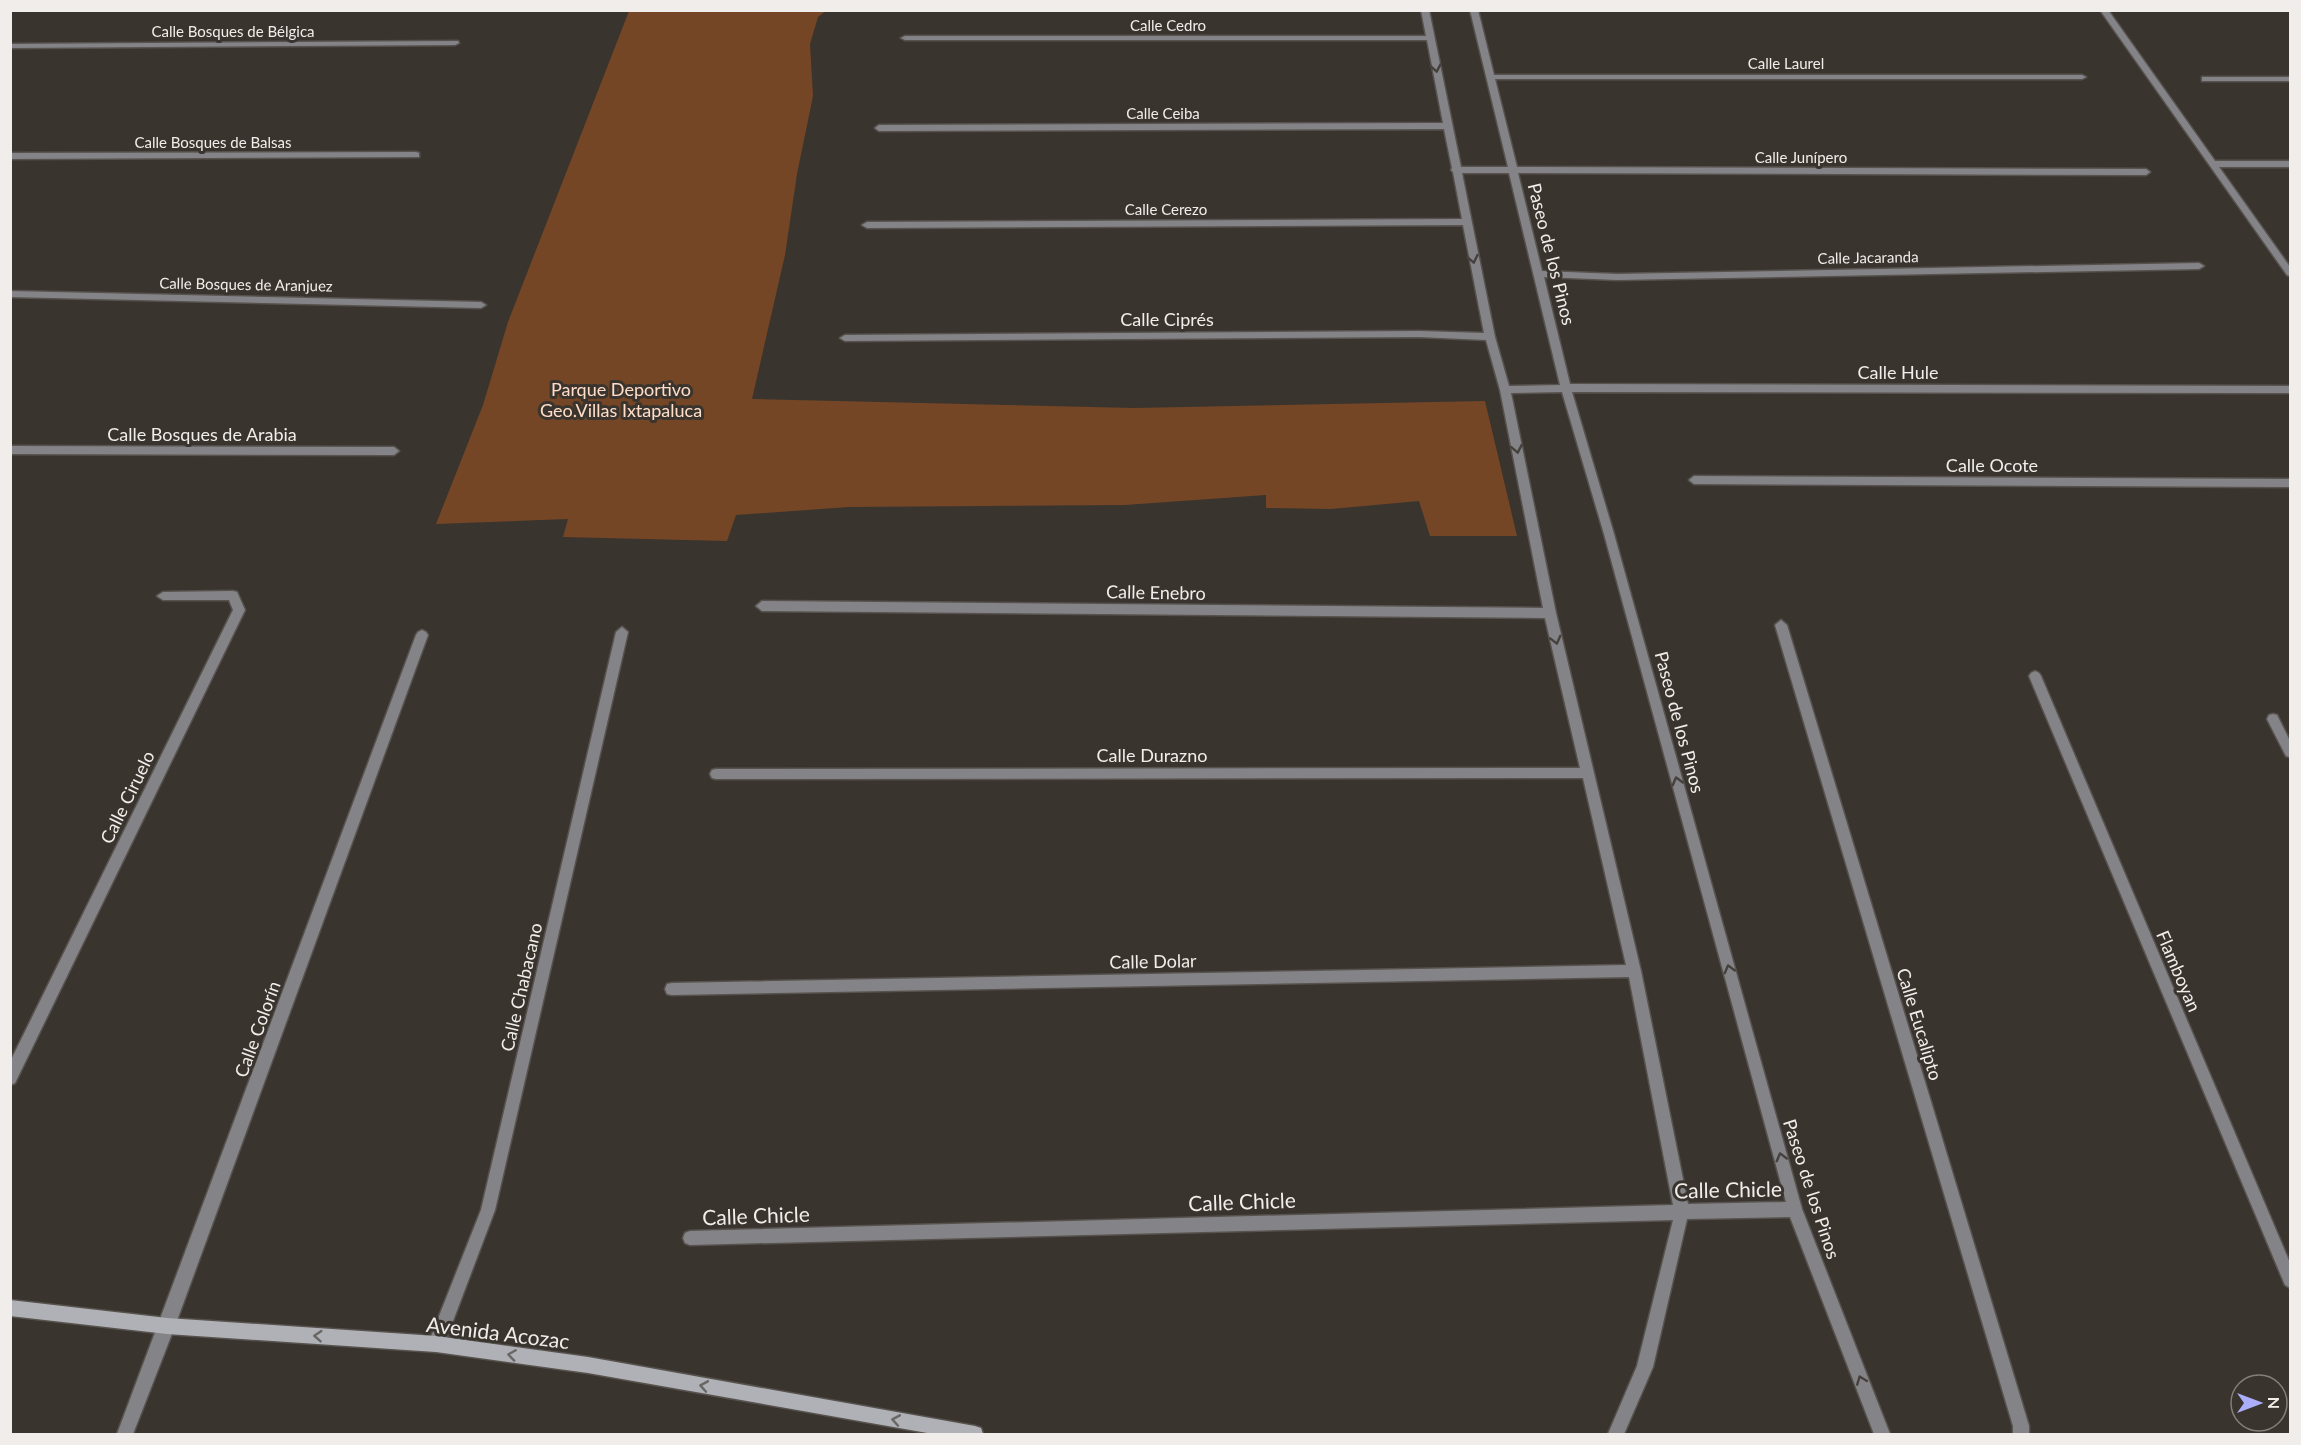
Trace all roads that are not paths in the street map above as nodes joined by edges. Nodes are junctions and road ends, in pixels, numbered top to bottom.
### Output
1 (1425, 10) edge
2 (1474, 10) edge
3 (2104, 10) edge
4 (904, 38) dead end
5 (1431, 38) junction
6 (455, 43) dead end
7 (10, 46) edge
8 (1490, 76) junction
9 (2082, 77) dead end
10 (2205, 79) dead end
11 (2290, 79) edge
12 (1446, 126) junction
13 (879, 128) dead end
14 (416, 154) dead end
15 (10, 156) edge
16 (2212, 164) junction
17 (2290, 164) edge
18 (1455, 170) junction
19 (1513, 170) junction
20 (2146, 172) dead end
21 (1466, 222) junction
22 (867, 225) dead end
23 (2287, 262) edge
24 (2199, 266) dead end
25 (2290, 273) edge
26 (1537, 274) junction
27 (10, 294) edge
28 (481, 305) dead end
29 (1490, 337) junction
30 (845, 338) dead end
31 (1566, 388) junction
32 (2290, 389) edge
33 (1505, 390) junction
34 (10, 450) edge
35 (394, 451) dead end
36 (1694, 480) dead end
37 (2290, 483) edge
38 (163, 596) dead end
39 (762, 606) dead end
40 (1550, 613) junction
41 (1781, 625) dead end
42 (622, 632) dead end
43 (422, 635) dead end
44 (2035, 676) dead end
45 (2273, 719) dead end
46 (2290, 752) edge
47 (1588, 773) junction
48 (716, 774) dead end
49 (1634, 971) junction
50 (672, 988) dead end
51 (10, 1078) edge
52 (1795, 1209) junction
53 (1682, 1211) junction
54 (690, 1238) dead end
55 (2290, 1280) edge
56 (10, 1308) edge
57 (167, 1326) junction
58 (436, 1344) junction
59 (125, 1434) edge
60 (975, 1434) edge
61 (1616, 1434) edge
62 (1882, 1434) edge
63 (2021, 1434) edge

1 - 5 street
2 - 8 street, Paseo de los Pinos
3 - 16 street
4 - 5 street, Calle Cedro
5 -> 12 street
6 - 7 street, Calle Bosques de Bélgica
8 - 9 street, Calle Laurel
8 - 19 street, Paseo de los Pinos
10 - 11 street
12 - 13 street, Calle Ceiba
12 - 18 street
14 - 15 street, Calle Bosques de Balsas
16 - 17 street
16 - 23 street
18 - 19 street, Calle Junípero
18 - 21 street
19 - 20 street, Calle Junípero
19 - 26 street, Paseo de los Pinos
21 - 22 street, Calle Cerezo
21 -> 29 street
23 - 25 street
24 - 26 street, Calle Jacaranda
26 - 31 street, Paseo de los Pinos
27 - 28 street, Calle Bosques de Aranjuez
29 - 30 street, Calle Ciprés
29 - 33 street
31 - 32 street, Calle Hule
31 - 33 street, Calle Hule
52 -> 31 street, Paseo de los Pinos
33 -> 40 street
34 - 35 street, Calle Bosques de Arabia
36 - 37 street, Calle Ocote
38 - 51 street, Calle Ciruelo
39 - 40 street, Calle Enebro
40 -> 47 street
41 - 63 street, Calle Eucalipto
42 - 58 street, Calle Chabacano
43 - 57 street, Calle Colorín
44 - 55 street, Flamboyan
45 - 46 street
47 - 48 street, Calle Durazno
47 - 49 street
49 - 50 street, Calle Dolar
49 - 53 street
52 - 53 street, Calle Chicle
62 -> 52 street, Paseo de los Pinos
53 - 54 street, Calle Chicle
53 - 61 street
56 - 57 main road, Avenida Acozac
58 -> 57 main road, Avenida Acozac
57 - 59 street, Calle Colorín
60 -> 58 main road, Avenida Acozac

